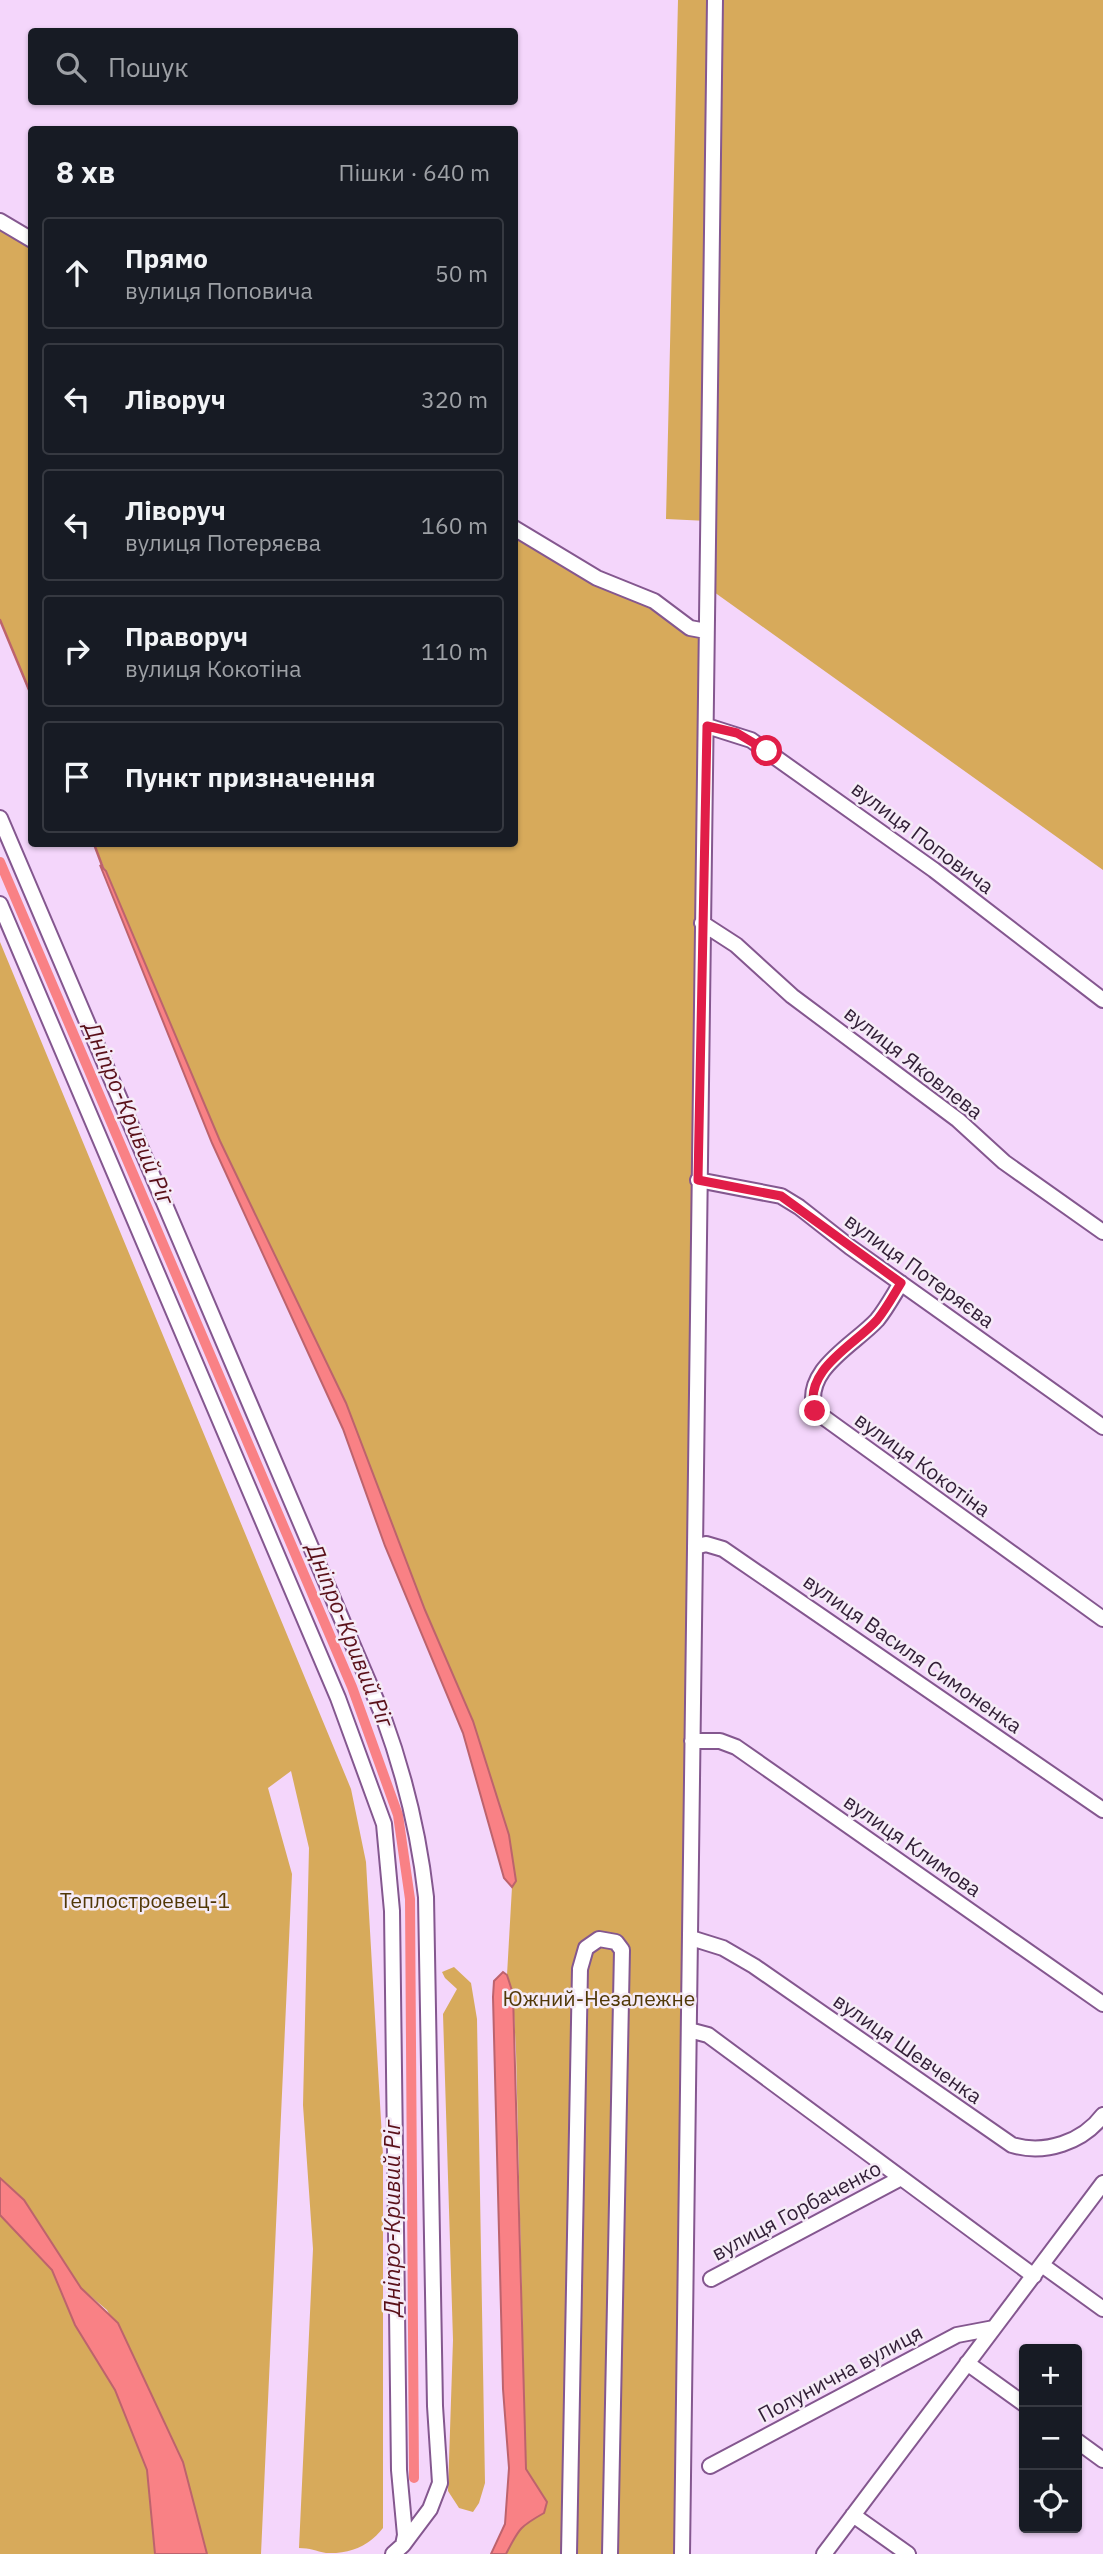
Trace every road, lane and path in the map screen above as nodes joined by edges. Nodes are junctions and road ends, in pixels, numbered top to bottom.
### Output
1 (715, 0) edge
2 (0, 221) edge
3 (28, 238) edge
4 (518, 530) edge
5 (706, 631) junction
6 (707, 726) junction
7 (0, 818) edge
8 (0, 904) edge
9 (702, 923) junction
10 (1103, 1000) edge
11 (698, 1180) junction
12 (1103, 1232) edge
13 (901, 1283) junction
14 (1103, 1427) edge
15 (695, 1547) junction
16 (1103, 1619) edge
17 (692, 1741) junction
18 (1103, 1810) edge
19 (691, 1938) junction
20 (1103, 2004) edge
21 (689, 2030) junction
22 (1103, 2115) edge
23 (901, 2178) junction
24 (1103, 2183) edge
25 (1038, 2271) junction
26 (711, 2279) dead end
27 (1103, 2309) edge
28 (994, 2328) junction
29 (967, 2363) junction
30 (1019, 2400) edge
31 (1082, 2445) edge
32 (1103, 2460) edge
33 (709, 2466) dead end
34 (853, 2515) junction
35 (398, 2550) edge
36 (569, 2554) edge
37 (610, 2554) edge
38 (681, 2554) edge
39 (824, 2554) edge
40 (908, 2554) edge

1 - 5 street
2 - 3 street
4 - 5 street
5 - 6 street
6 - 9 street
6 - 10 street, вулиця Поповича
7 - 35 street
8 - 35 street
9 - 11 street
9 - 12 street, вулиця Яковлева
11 - 13 street, вулиця Потеряєва
11 - 15 street
13 - 14 street, вулиця Потеряєва
13 - 16 street, вулиця Кокотіна
15 - 17 street
15 - 18 street, вулиця Василя Симоненка
17 - 19 street
17 - 20 street, вулиця Климова
19 - 21 street
19 - 22 street, вулиця Шевченка
21 - 23 street
21 - 38 street
23 - 25 street
23 - 26 street, вулиця Горбаченко
24 - 25 street
25 - 27 street
25 - 28 street
28 - 29 street
28 - 33 street, Полунична вулиця
29 - 30 street
29 - 34 street
31 - 32 street
34 - 39 street
34 - 40 street
36 - 37 street

